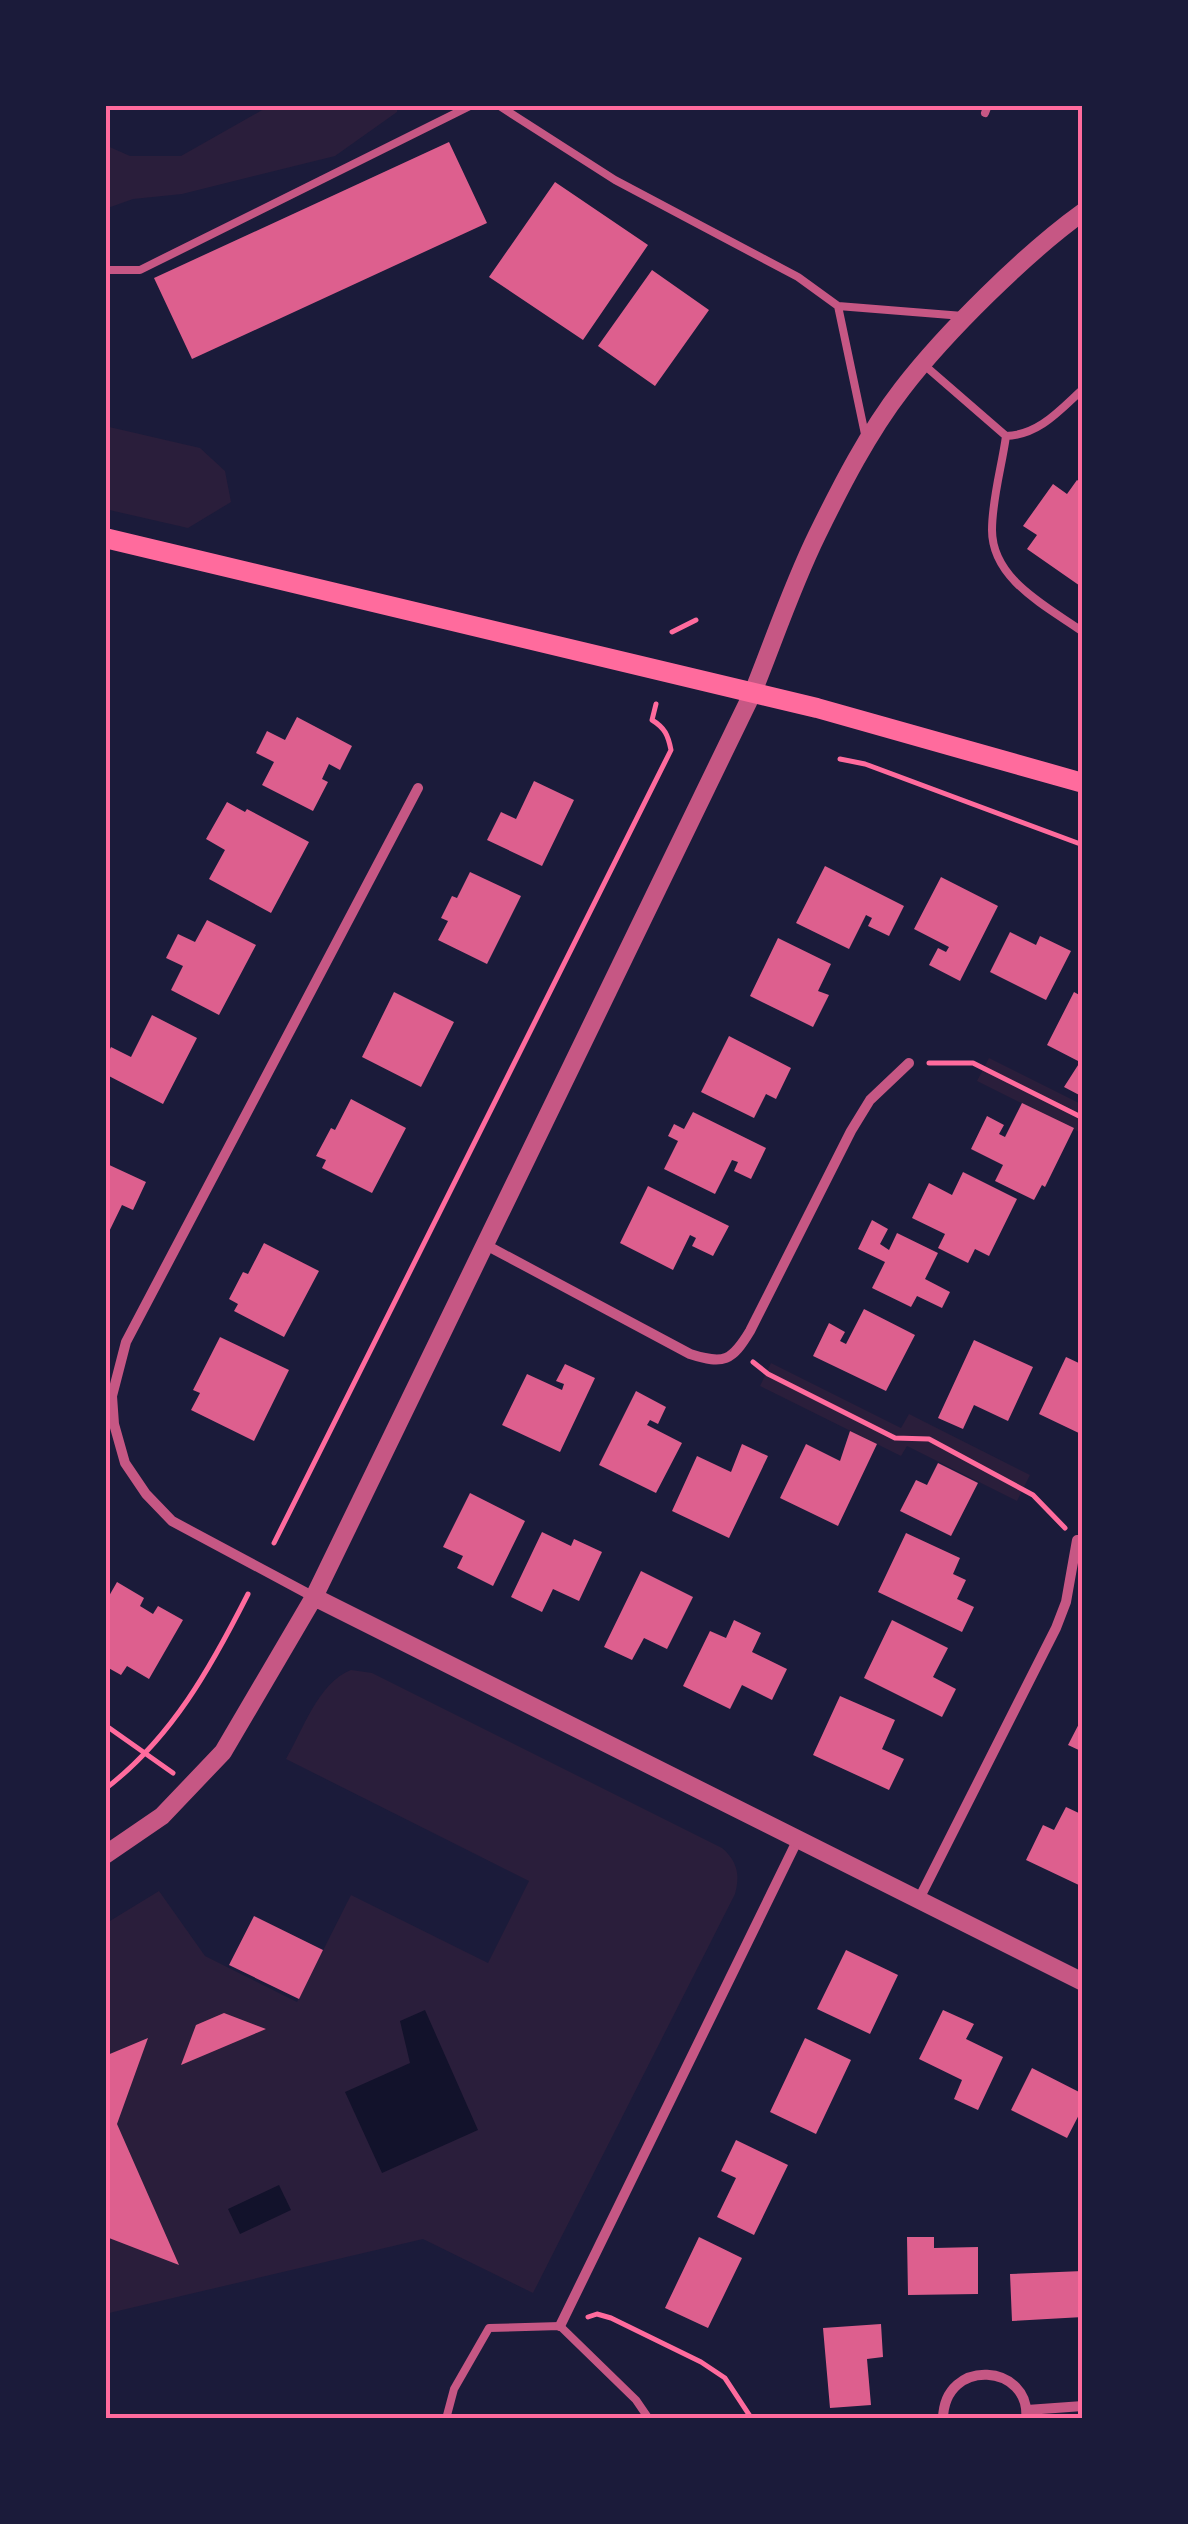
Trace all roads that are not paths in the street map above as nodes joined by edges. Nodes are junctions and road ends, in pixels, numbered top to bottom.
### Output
1 (472, 105) edge
2 (498, 105) edge
3 (1083, 212) edge
4 (105, 270) edge
5 (838, 306) junction
6 (968, 317) junction
7 (923, 364) junction
8 (1083, 389) edge
9 (1006, 436) junction
10 (867, 444) junction
11 (105, 538) edge
12 (1083, 632) edge
13 (753, 692) junction
14 (1083, 783) edge
15 (418, 788) dead end
16 (908, 1062) road end
17 (486, 1245) junction
18 (1077, 1540) road end
19 (314, 1597) junction
20 (798, 1838) junction
21 (105, 1855) edge
22 (919, 1898) junction
23 (1083, 1982) edge
24 (560, 2326) junction
25 (1083, 2406) edge
26 (1026, 2414) edge
27 (446, 2419) edge
28 (649, 2419) edge
29 (944, 2419) edge

1 - 4 lane
2 - 5 lane
3 - 6 street
5 - 6 lane
5 - 10 lane
6 - 7 street
7 - 9 lane
7 - 10 street
8 - 9 lane
9 - 12 lane
10 - 13 street
11 - 13 main road
13 - 14 main road
13 - 17 street
15 - 19 street
16 - 17 street
17 - 19 street
18 - 22 street
19 - 20 street
19 - 21 street
20 - 22 street
20 - 24 street
22 - 23 street
24 - 27 lane
24 - 28 lane
25 - 26 street
26 - 29 street

